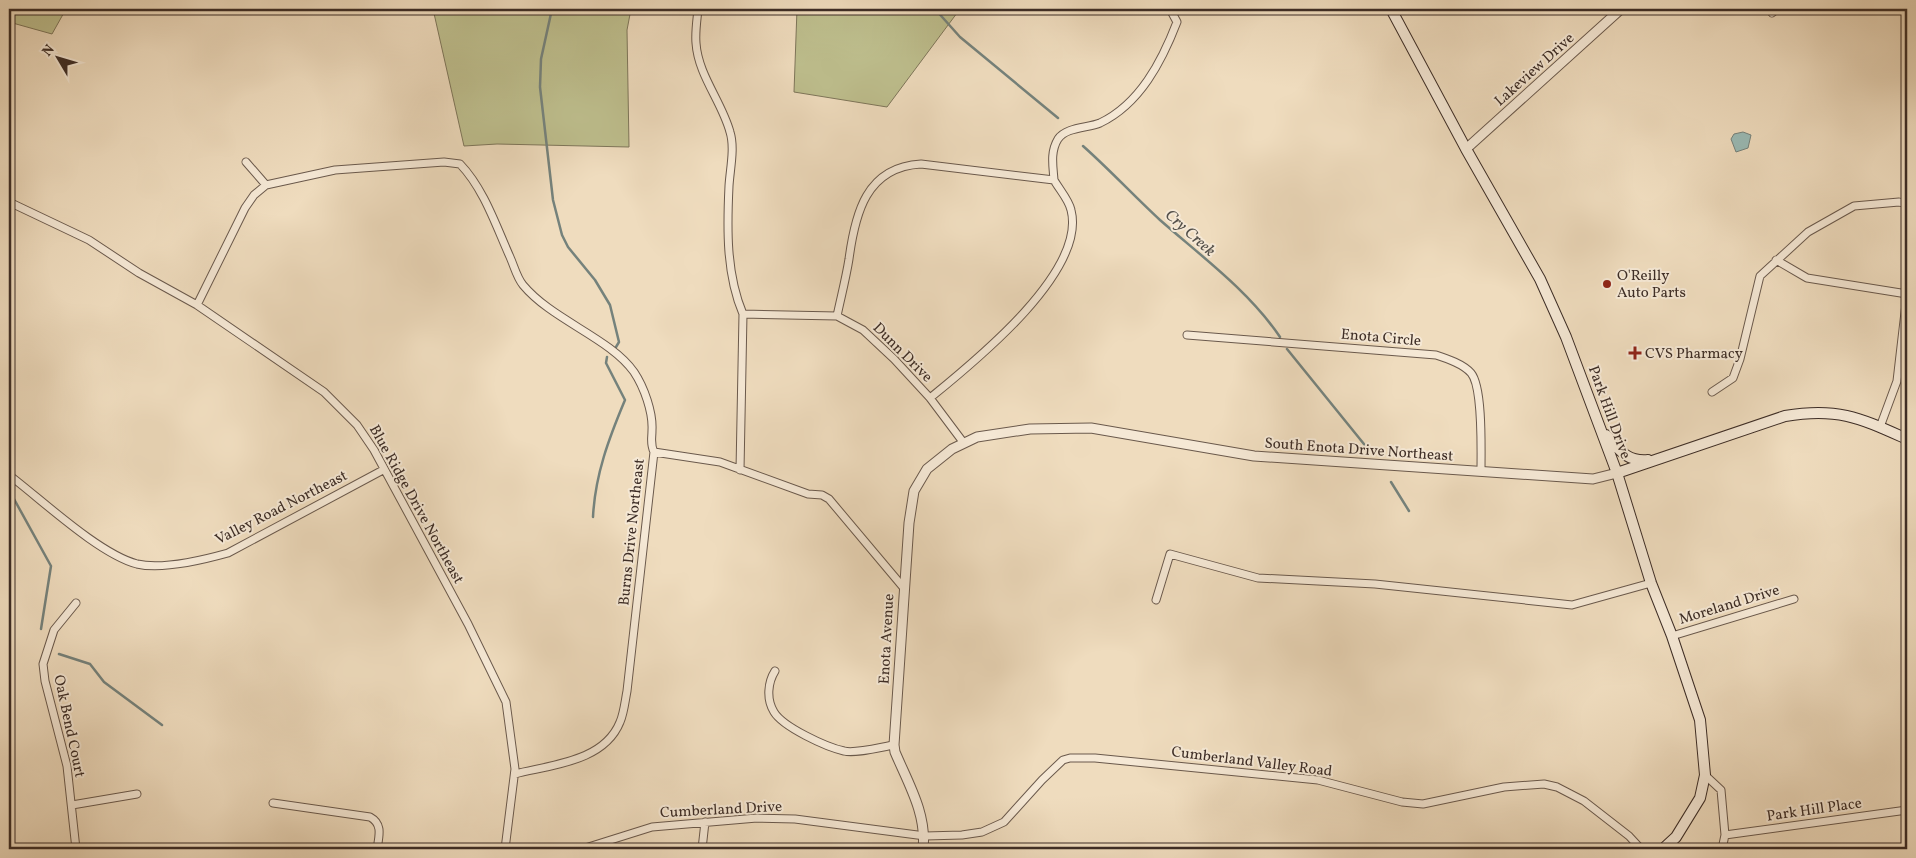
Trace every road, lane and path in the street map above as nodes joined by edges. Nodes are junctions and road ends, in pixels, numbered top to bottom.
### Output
1 (698, 9) edge
2 (1170, 9) edge
3 (1391, 9) edge
4 (1621, 9) edge
5 (1466, 149) junction
6 (246, 162) dead end
7 (1054, 180) junction
8 (266, 185) junction
9 (9, 202) edge
10 (1907, 204) edge
11 (1776, 260) junction
12 (1907, 295) edge
13 (197, 305) junction
14 (743, 314) junction
15 (837, 316) junction
16 (1187, 335) dead end
17 (1712, 392) dead end
18 (930, 398) junction
19 (1880, 427) junction
20 (1602, 432) junction
21 (1907, 439) edge
22 (963, 442) junction
23 (654, 452) junction
24 (1659, 458) junction
25 (383, 470) junction
26 (740, 470) junction
27 (1481, 470) junction
28 (1617, 473) junction
29 (9, 475) edge
30 (1651, 583) junction
31 (903, 587) junction
32 (1794, 599) dead end
33 (1156, 600) dead end
34 (76, 603) dead end
35 (1672, 636) junction
36 (775, 671) dead end
37 (894, 745) junction
38 (515, 774) junction
39 (1705, 775) junction
40 (137, 794) dead end
41 (273, 803) dead end
42 (72, 804) junction
43 (1907, 810) edge
44 (705, 822) junction
45 (925, 836) junction
46 (1725, 836) junction
47 (378, 848) edge
48 (76, 849) edge
49 (506, 849) edge
50 (582, 849) edge
51 (702, 849) edge
52 (923, 849) edge
53 (1641, 849) edge
54 (1663, 849) edge
55 (1722, 849) edge

1 - 14 street
2 - 7 street
3 - 5 main road, Park Hill Drive
4 - 5 street, Lakeview Drive
5 - 20 main road, Park Hill Drive
6 - 8 street
7 - 15 street
7 - 18 street
8 - 13 street
8 - 23 street, Burns Drive Northeast
9 - 13 street, Blue Ridge Drive Northeast
10 - 11 street
11 - 12 street
11 - 17 street
12 - 19 street
13 - 25 street, Blue Ridge Drive Northeast
14 - 15 street, Dunn Drive
14 - 26 street
15 - 18 street, Dunn Drive
16 - 27 street, Enota Circle
18 - 22 street, Dunn Drive
19 - 21 main road, South Enota Drive Northeast
19 - 24 main road, South Enota Drive Northeast
20 - 24 main road
20 - 28 main road, Park Hill Drive
22 - 27 street, South Enota Drive Northeast
22 - 31 street, South Enota Drive Northeast
23 - 26 street, Enota Avenue
23 - 38 street, Burns Drive Northeast
24 - 28 main road, South Enota Drive Northeast
25 - 29 street, Valley Road Northeast
25 - 38 street, Blue Ridge Drive Northeast
26 - 31 street, Enota Avenue
27 - 28 street, South Enota Drive Northeast
28 - 30 main road, Park Hill Drive
30 - 33 street
30 - 35 main road, Park Hill Drive
31 - 37 street, Enota Avenue
32 - 35 street, Moreland Drive
34 - 42 street, Oak Bend Court
35 - 39 main road, Park Hill Drive
36 - 37 street
37 - 45 street, Enota Avenue
38 - 49 street, Blue Ridge Drive Northeast
39 - 46 street
39 - 54 main road, Park Hill Drive
40 - 42 street
41 - 47 street
42 - 48 street, Oak Bend Court
43 - 46 street, Park Hill Place
44 - 45 street, Cumberland Drive
44 - 50 street, Cumberland Drive
44 - 51 street
45 - 52 street
45 - 53 street, Cumberland Valley Road
46 - 55 street

